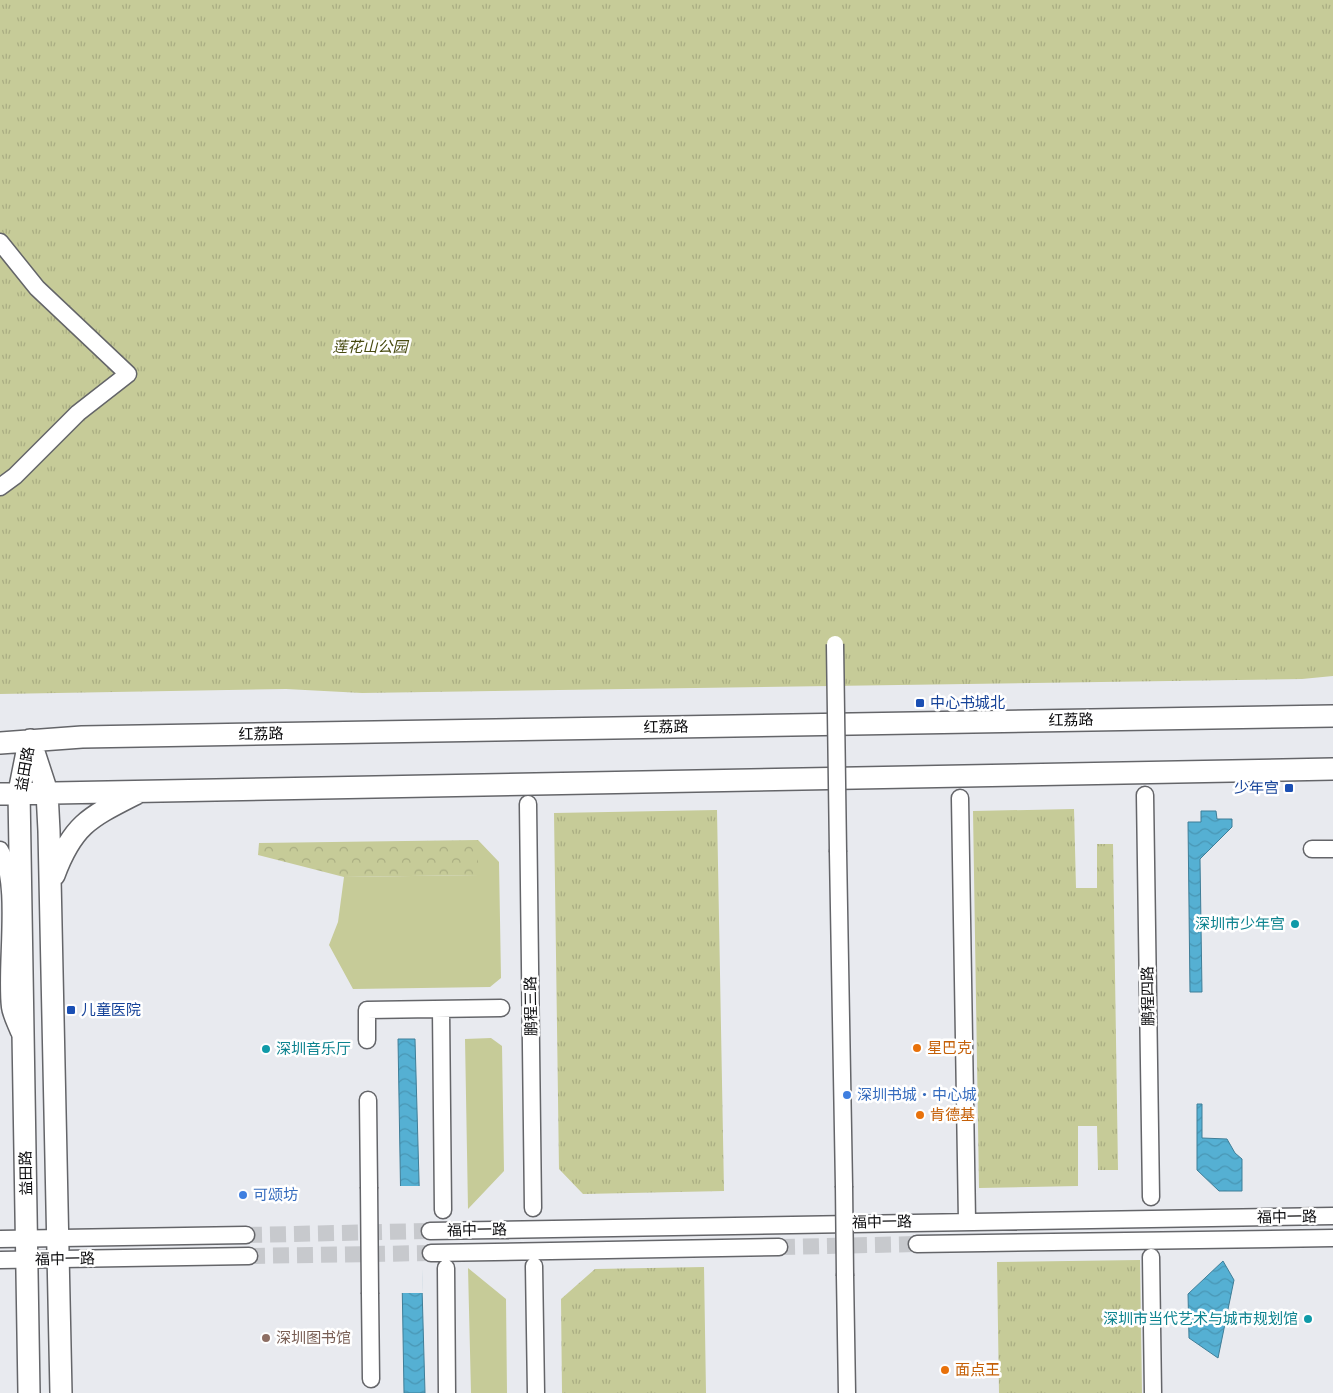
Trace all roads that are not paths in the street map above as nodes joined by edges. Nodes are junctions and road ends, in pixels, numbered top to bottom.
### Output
1 (0, 242) edge
2 (0, 487) edge
3 (835, 644) dead end
4 (1333, 716) edge
5 (30, 740) junction
6 (0, 742) edge
7 (1333, 769) edge
8 (141, 790) junction
9 (47, 792) junction
10 (10, 793) edge
11 (1145, 796) dead end
12 (960, 798) dead end
13 (528, 804) dead end
14 (1312, 849) dead end
15 (1333, 849) edge
16 (0, 850) edge
17 (51, 882) junction
18 (5, 1008) edge
19 (501, 1008) dead end
20 (441, 1009) junction
21 (367, 1040) dead end
22 (24, 1043) junction
23 (368, 1100) dead end
24 (1151, 1197) dead end
25 (533, 1208) dead end
26 (444, 1210) dead end
27 (1333, 1216) edge
28 (967, 1221) junction
29 (430, 1231) tunnel mouth
30 (246, 1235) tunnel mouth
31 (27, 1238) junction
32 (59, 1238) junction
33 (1333, 1238) edge
34 (0, 1239) edge
35 (917, 1244) tunnel mouth
36 (779, 1247) tunnel mouth
37 (431, 1253) tunnel mouth
38 (249, 1256) tunnel mouth
39 (1152, 1257) dead end
40 (27, 1259) junction
41 (59, 1259) junction
42 (0, 1260) edge
43 (534, 1266) dead end
44 (446, 1268) dead end
45 (371, 1379) dead end
46 (30, 1393) edge
47 (61, 1393) edge
48 (447, 1393) edge
49 (536, 1393) edge
50 (847, 1393) edge
51 (1153, 1393) edge

1 - 2 street
3 - 50 street, bridge
4 - 5 main road, 红荔路
5 - 6 main road, 红荔路
5 - 9 main road, 益田路
5 - 10 main road, 益田路
7 - 8 main road
8 - 9 main road
8 - 17 main road
9 - 10 main road
9 - 17 main road, 益田路
10 - 22 main road, 益田路
11 - 24 street, 鹏程四路
12 - 28 street
13 - 25 street, 鹏程三路
14 - 15 street
16 - 18 street
17 - 32 main road, 益田路
18 - 22 street
19 - 20 street
20 - 21 street
20 - 26 street
22 - 31 main road, 益田路
23 - 45 street, bridge
27 - 28 street, 福中一路
28 - 29 street, 福中一路
30 - 32 street, 福中一路
31 - 32 street, 福中一路
31 - 34 street, 福中一路
31 - 40 main road, 益田路
32 - 41 main road, 益田路
33 - 35 street, 福中一路
36 - 37 street, 福中一路
38 - 41 street, 福中一路
39 - 51 street
40 - 41 street, 福中一路
40 - 42 street, 福中一路
40 - 46 main road, 益田路
41 - 47 main road, 益田路
43 - 49 street
44 - 48 street

